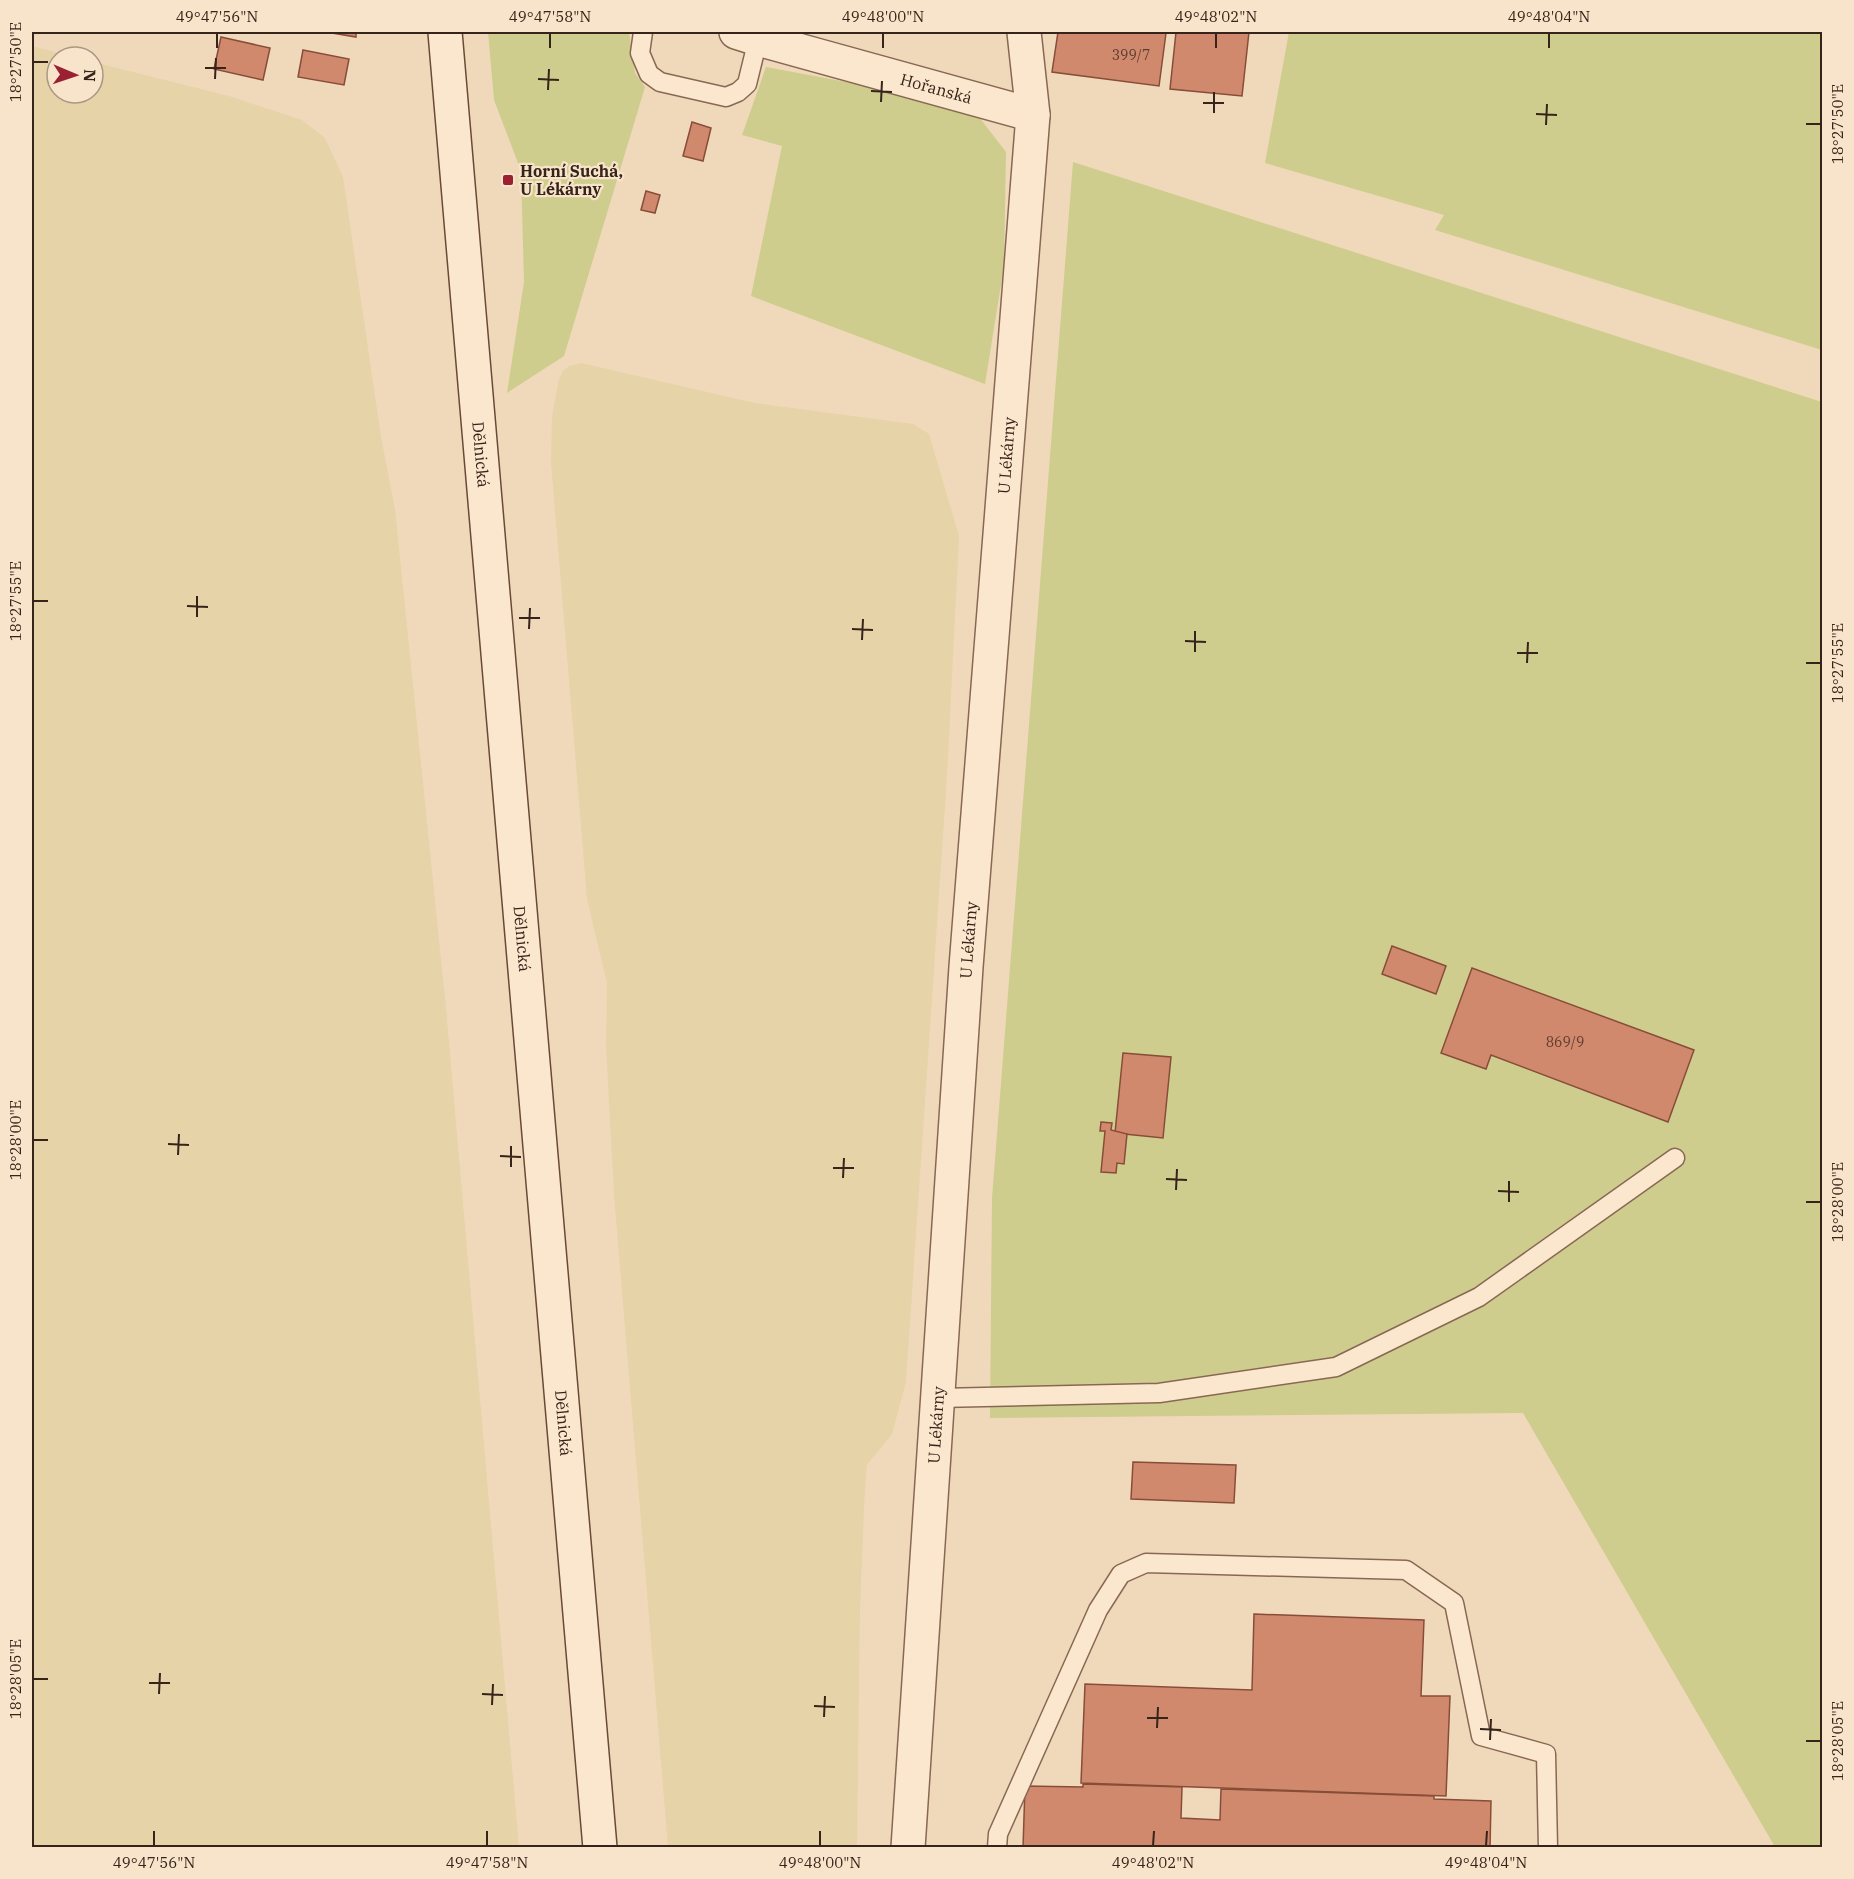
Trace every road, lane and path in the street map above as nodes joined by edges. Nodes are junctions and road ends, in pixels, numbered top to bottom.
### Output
1 (445, 32) edge
2 (643, 32) edge
3 (1024, 32) edge
4 (747, 35) edge
5 (1033, 115) junction
6 (1675, 1158) dead end
7 (939, 1398) junction
8 (600, 1848) edge
9 (908, 1848) edge
10 (997, 1848) edge
11 (1548, 1848) edge

1 - 8 street, Dělnická
2 - 4 lane
3 - 5 street, U Lékárny
4 - 5 street, Hořanská
5 - 7 street, U Lékárny
6 - 7 lane
7 - 9 street, U Lékárny
10 - 11 lane

